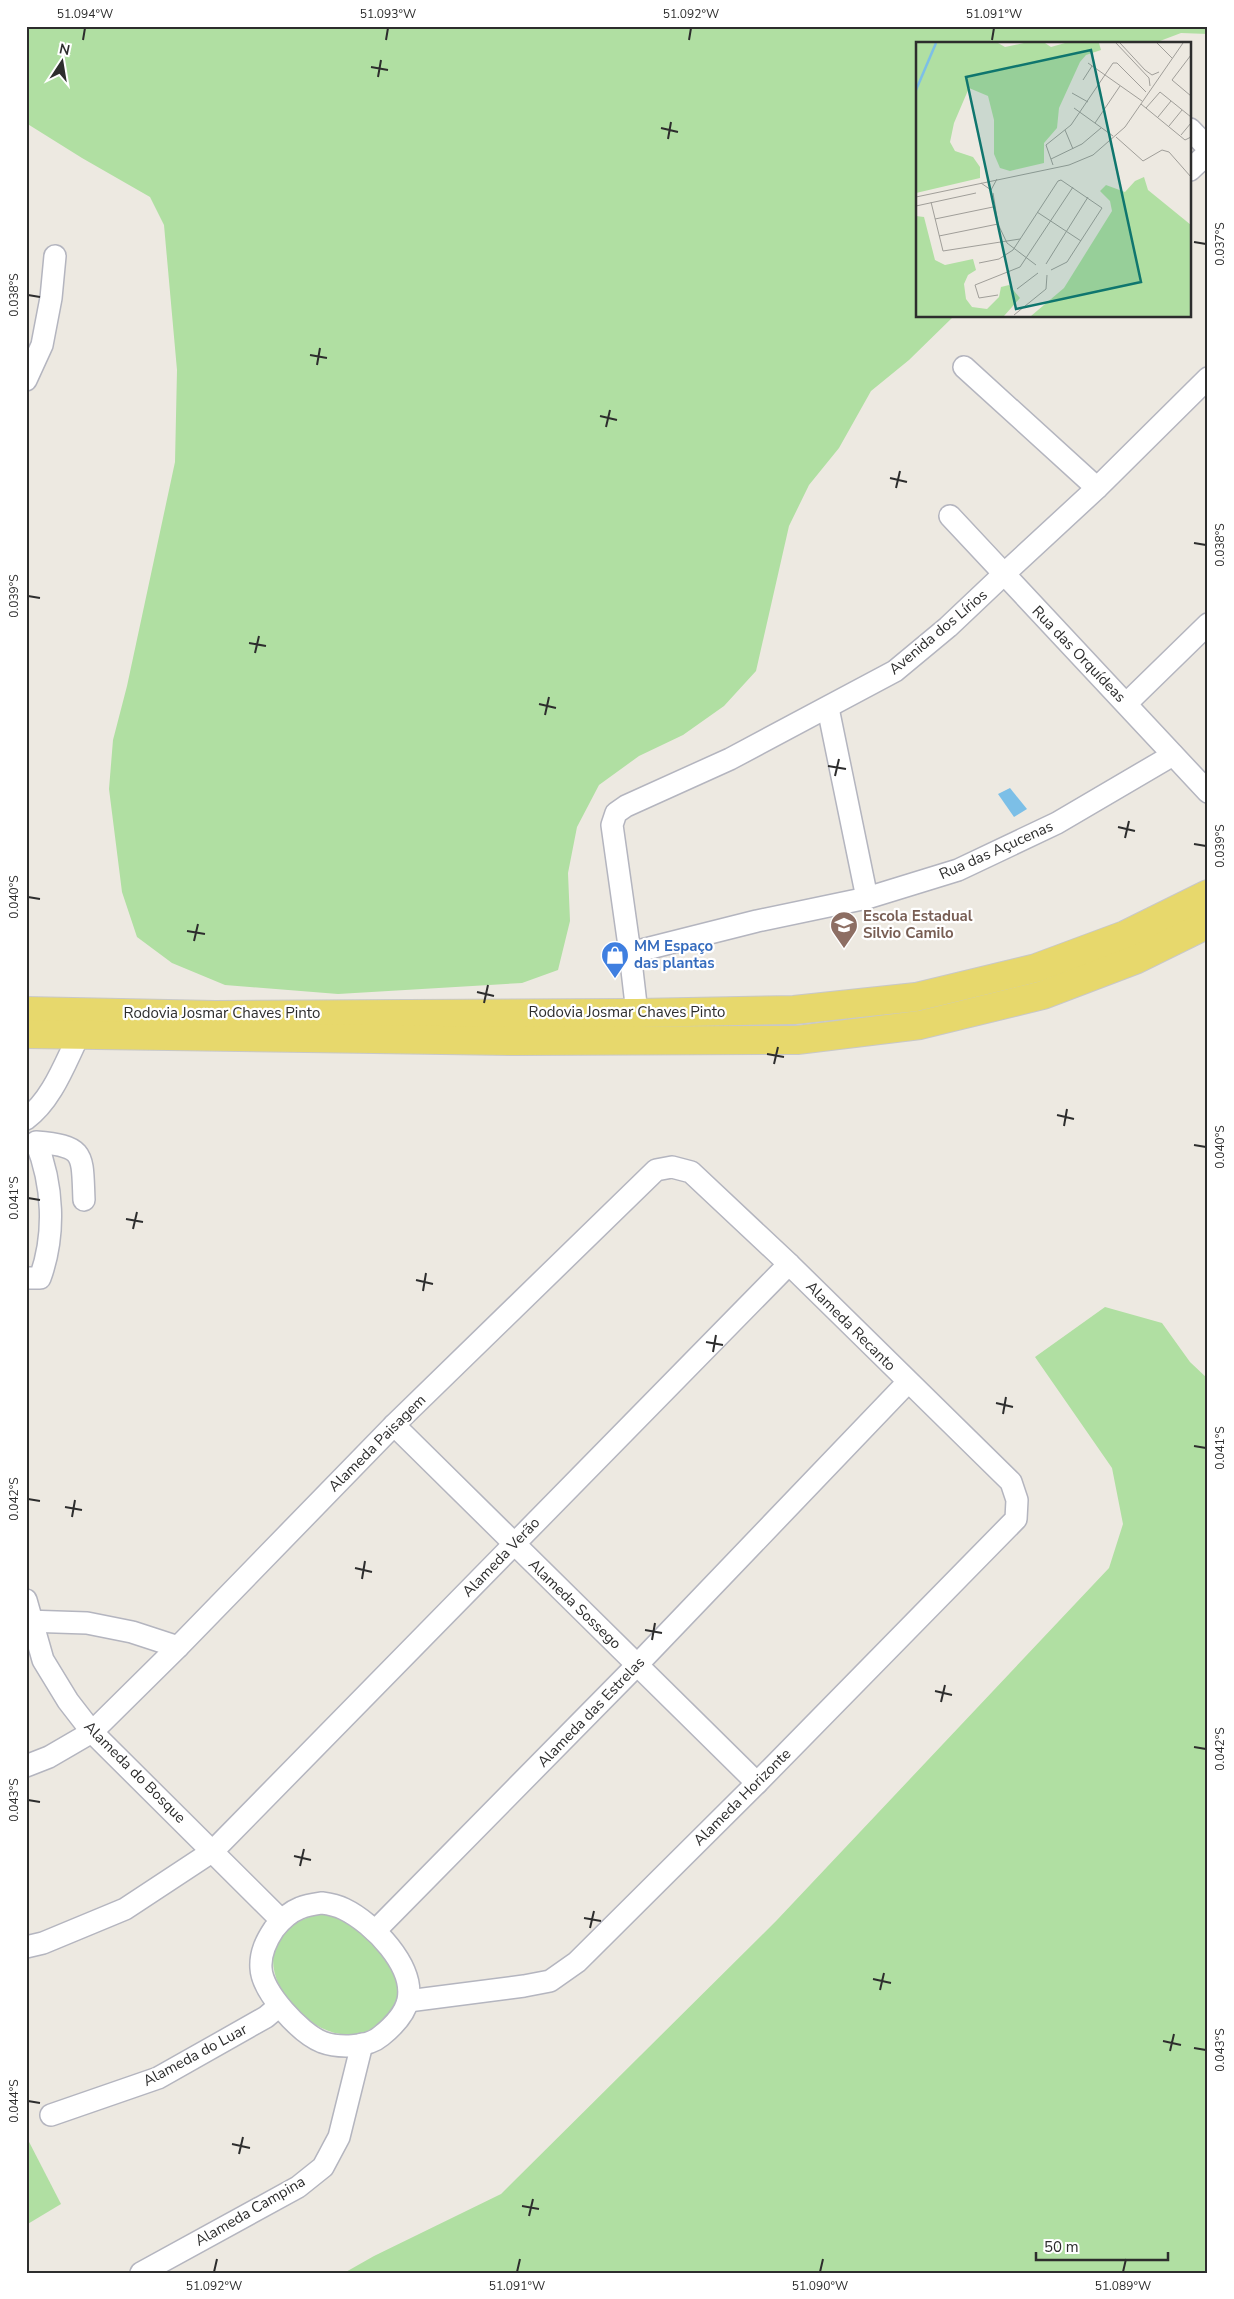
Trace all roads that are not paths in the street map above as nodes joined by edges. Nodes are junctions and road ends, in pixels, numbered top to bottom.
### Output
1 (1192, 131) edge
2 (1208, 148) edge
3 (1208, 153) edge
4 (1192, 168) edge
5 (55, 256) dead end
6 (964, 367) dead end
7 (1208, 378) edge
8 (26, 380) edge
9 (1097, 488) junction
10 (950, 516) dead end
11 (1004, 574) junction
12 (1208, 624) edge
13 (1127, 703) junction
14 (828, 708) junction
15 (1173, 755) junction
16 (1208, 792) edge
17 (1208, 894) edge
18 (867, 898) junction
19 (1208, 924) edge
20 (630, 953) junction
21 (26, 1011) edge
22 (515, 1013) junction
23 (637, 1013) junction
24 (26, 1034) edge
25 (79, 1035) junction
26 (515, 1040) junction
27 (31, 1116) edge
28 (31, 1147) edge
29 (672, 1167) joint
30 (84, 1200) dead end
31 (789, 1264) junction
32 (26, 1278) edge
33 (908, 1382) junction
34 (394, 1425) junction
35 (1017, 1500) joint
36 (514, 1544) junction
37 (26, 1600) edge
38 (29, 1621) edge
39 (178, 1647) junction
40 (637, 1665) junction
41 (92, 1732) junction
42 (26, 1766) edge
43 (757, 1783) junction
44 (213, 1851) junction
45 (281, 1920) junction
46 (375, 1931) junction
47 (26, 1947) edge
48 (408, 2001) junction
49 (279, 2006) junction
50 (362, 2044) junction
51 (51, 2115) dead end
52 (141, 2273) edge

1 - 2 street
3 - 4 street
5 - 8 street
6 - 9 street
7 - 9 street, Avenida dos Lírios
9 - 11 street, Avenida dos Lírios
10 - 11 street, Rua das Orquídeas
11 - 13 street, Rua das Orquídeas
11 - 14 street, Avenida dos Lírios
12 - 13 street
13 - 15 street, Rua das Orquídeas
14 - 18 street
14 - 20 street, Avenida dos Lírios
15 - 16 street, Rua das Orquídeas
15 - 18 street, Rua das Açucenas
17 - 23 main road, Rodovia Josmar Chaves Pinto
18 - 20 street, Rua das Açucenas
19 - 26 main road, Rodovia Josmar Chaves Pinto
20 - 23 street
21 - 22 main road, Rodovia Josmar Chaves Pinto
22 - 23 main road, Rodovia Josmar Chaves Pinto
22 - 26 main road
24 - 25 main road, Rodovia Josmar Chaves Pinto
25 - 26 main road, Rodovia Josmar Chaves Pinto
25 - 27 street
27 - 28 street
28 - 30 street
28 - 32 street
29 - 31 street, Alameda Recanto
29 - 34 street, Alameda Paisagem
31 - 33 street, Alameda Recanto
31 - 36 street, Alameda Verão
33 - 35 street, Alameda Recanto
33 - 40 street, Alameda das Estrelas
34 - 36 street, Alameda Sossego
34 - 39 street, Alameda Paisagem
35 - 43 street, Alameda Horizonte
36 - 40 street, Alameda Sossego
36 - 44 street, Alameda Verão
37 - 38 street, Alameda do Bosque
38 - 39 street
38 - 41 street, Alameda do Bosque
39 - 41 street, Alameda Paisagem
40 - 43 street, Alameda Sossego
40 - 46 street, Alameda das Estrelas
41 - 42 street, Alameda Paisagem
41 - 44 street, Alameda do Bosque
43 - 48 street, Alameda Horizonte
44 - 45 street, Alameda do Bosque
44 - 47 street, Alameda Verão
45 - 46 street
45 - 49 street
46 - 48 street
48 - 50 street
49 - 50 street
49 - 51 street, Alameda do Luar
50 - 52 street, Alameda Campina

